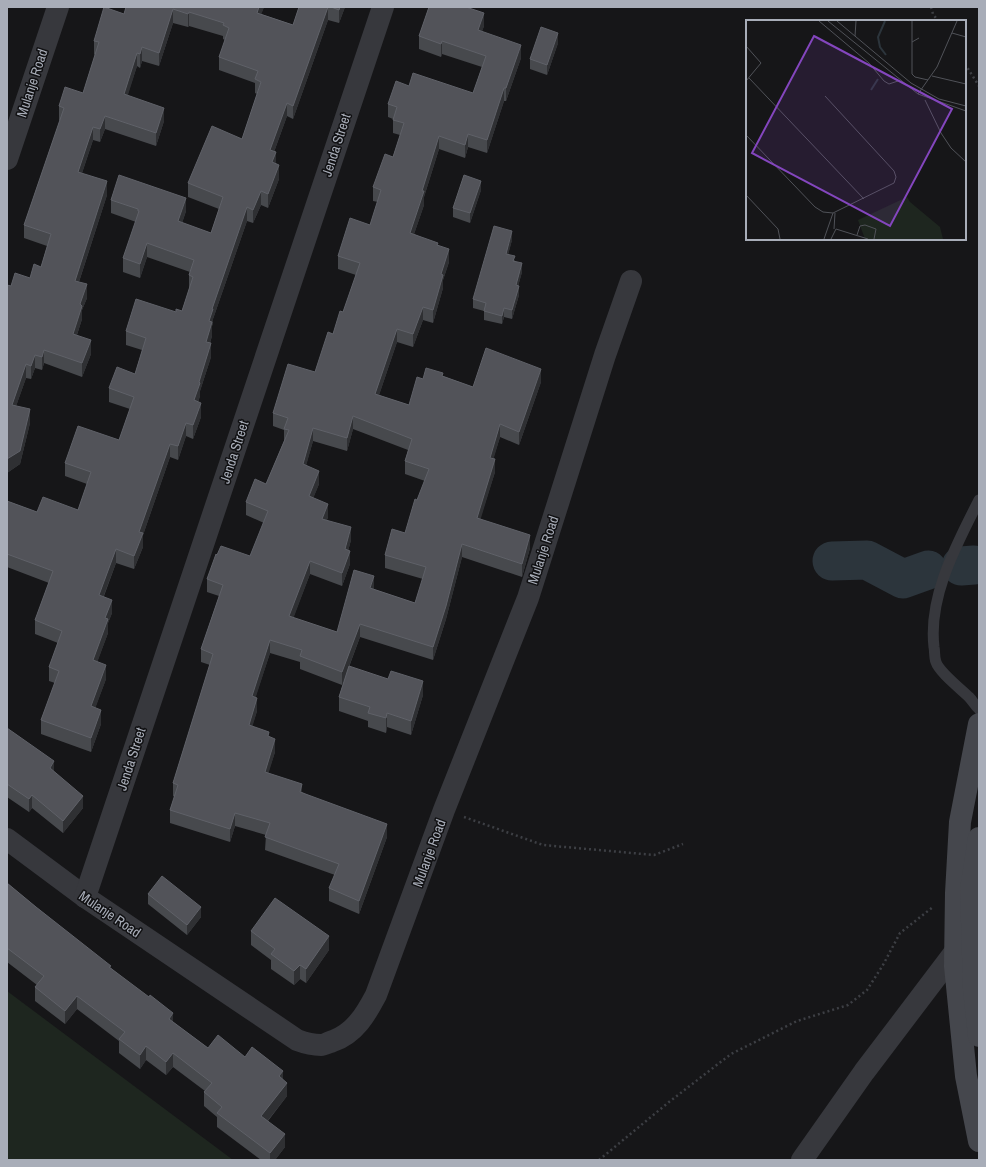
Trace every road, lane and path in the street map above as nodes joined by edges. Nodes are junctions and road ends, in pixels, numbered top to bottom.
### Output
1 (58, 7) edge
2 (382, 7) edge
3 (931, 7) edge
4 (937, 20) edge
5 (966, 66) edge
6 (979, 86) edge
7 (7, 158) edge
8 (631, 281) dead end
9 (979, 500) edge
10 (979, 709) edge
11 (979, 724) edge
12 (444, 810) junction
13 (979, 838) edge
14 (7, 839) edge
15 (683, 844) dead end
16 (969, 891) edge
17 (85, 897) junction
18 (955, 952) junction
19 (979, 1036) edge
20 (979, 1141) edge
21 (599, 1160) edge
22 (802, 1160) edge

1 - 7 street, Mulanje Road
2 - 17 street, Jenda Street
3 - 4 path
5 - 6 path
8 - 12 street, Mulanje Road
9 - 10 lane
11 - 16 main road
12 - 15 path
12 - 17 street, Mulanje Road
13 - 16 main road
14 - 17 street, Mulanje Road
16 - 18 main road
16 - 19 main road
16 - 21 path
18 - 20 main road
18 - 22 street

